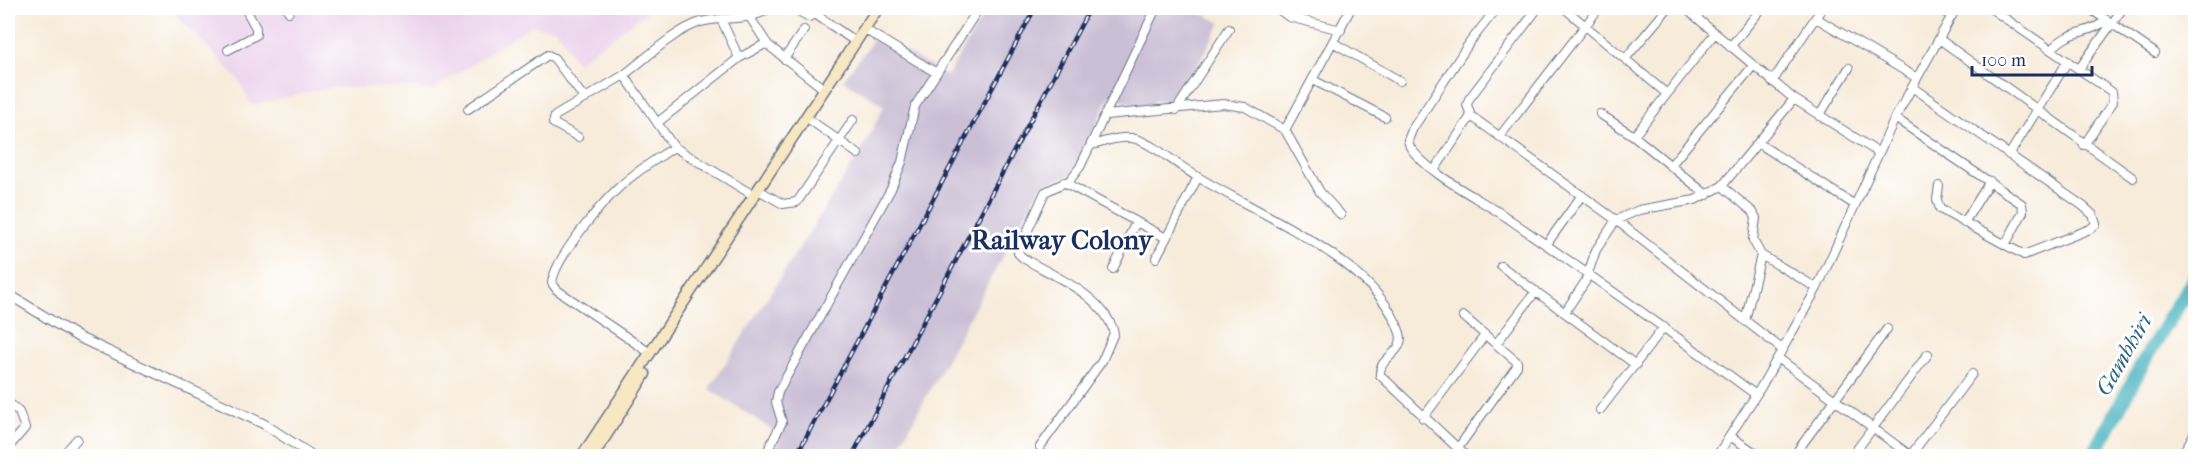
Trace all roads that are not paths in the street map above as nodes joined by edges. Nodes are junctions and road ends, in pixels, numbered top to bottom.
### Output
1 (245, 8) edge
2 (769, 8) edge
3 (793, 8) edge
4 (878, 8) edge
5 (885, 8) edge
6 (980, 8) edge
7 (1156, 8) edge
8 (1277, 8) edge
9 (1351, 8) edge
10 (1497, 8) edge
11 (1538, 8) edge
12 (1564, 8) edge
13 (1599, 8) edge
14 (1668, 8) edge
15 (1762, 8) edge
16 (1822, 8) edge
17 (1936, 8) edge
18 (1956, 8) edge
19 (1990, 8) edge
20 (2089, 8) edge
21 (2123, 8) edge
22 (2185, 8) edge
23 (1689, 9) edge
24 (817, 11) edge
25 (2196, 15) edge
26 (749, 16) junction
27 (1952, 16) junction
28 (1816, 18) junction
29 (721, 19) junction
30 (2110, 21) junction
31 (1585, 25) junction
32 (1229, 29) dead end
33 (804, 30) dead end
34 (1341, 30) junction
35 (869, 32) junction
36 (1715, 33) junction
37 (1939, 39) junction
38 (856, 42) junction
39 (767, 43) junction
40 (1334, 43) junction
41 (1731, 47) junction
42 (228, 50) dead end
43 (2051, 50) junction
44 (2155, 53) dead end
45 (739, 58) junction
46 (784, 59) junction
47 (1625, 59) junction
48 (2068, 61) junction
49 (1752, 66) junction
50 (1849, 68) dead end
51 (2079, 69) junction
52 (935, 72) junction
53 (624, 75) junction
54 (1917, 78) junction
55 (1313, 80) junction
56 (1400, 81) dead end
57 (1772, 82) junction
58 (1912, 87) junction
59 (824, 88) junction
60 (1667, 94) junction
61 (585, 99) junction
62 (1794, 99) junction
63 (468, 109) dead end
64 (1176, 110) junction
65 (2036, 111) junction
66 (1600, 114) dead end
67 (1106, 115) junction
68 (1471, 116) junction
69 (1819, 116) junction
70 (1385, 117) dead end
71 (1895, 118) junction
72 (810, 120) junction
73 (853, 120) dead end
74 (657, 123) junction
75 (1285, 130) junction
76 (1500, 136) junction
77 (1634, 136) junction
78 (578, 137) dead end
79 (839, 140) junction
80 (1758, 143) junction
81 (2084, 145) junction
82 (1091, 146) junction
83 (674, 147) junction
84 (1879, 153) junction
85 (858, 154) dead end
86 (2009, 155) junction
87 (1670, 166) junction
88 (1434, 169) junction
89 (1198, 177) junction
90 (2133, 178) dead end
91 (1990, 181) junction
92 (1064, 182) junction
93 (1722, 186) junction
94 (1940, 186) dead end
95 (757, 193) junction
96 (1582, 195) junction
97 (1707, 195) junction
98 (1855, 205) junction
99 (1341, 215) dead end
100 (1617, 220) junction
101 (1136, 222) junction
102 (1964, 223) junction
103 (1166, 238) junction
104 (1546, 245) junction
105 (2005, 245) junction
106 (1761, 255) junction
107 (1156, 258) dead end
108 (1500, 266) dead end
109 (1113, 268) dead end
110 (1589, 273) junction
111 (1817, 288) junction
112 (8, 291) edge
113 (1536, 291) junction
114 (1564, 312) junction
115 (1463, 316) dead end
116 (1745, 321) junction
117 (1664, 327) junction
118 (1887, 329) dead end
119 (1485, 335) junction
120 (1496, 344) junction
121 (1783, 350) junction
122 (650, 353) junction
123 (1928, 354) dead end
124 (1778, 358) junction
125 (1636, 365) junction
126 (1972, 374) dead end
127 (1756, 395) junction
128 (1835, 400) junction
129 (8, 402) edge
130 (1600, 410) dead end
131 (1423, 417) junction
132 (1873, 429) junction
133 (2196, 431) edge
134 (1730, 436) junction
135 (77, 439) dead end
136 (1040, 447) dead end
137 (8, 448) edge
138 (1458, 448) junction
139 (1798, 450) dead end
140 (62, 456) edge
141 (313, 456) edge
142 (582, 456) edge
143 (593, 456) edge
144 (765, 456) edge
145 (1466, 456) edge
146 (1717, 456) edge
147 (1760, 456) edge
148 (1852, 456) edge
149 (1910, 456) edge
150 (2181, 456) edge

1 - 42 street
2 - 26 street
3 - 24 street
4 - 38 main road
5 - 35 main road
6 - 52 street
7 - 67 street
8 - 34 street
9 - 34 street
10 - 88 street
11 - 68 street
12 - 31 street
13 - 31 street
14 - 47 street
15 - 41 street
16 - 28 street
17 - 27 street
18 - 27 street
19 - 43 street
20 - 30 street
21 - 30 street
22 - 25 street
23 - 36 street
24 - 38 street
26 - 29 street
26 - 39 street
27 - 37 street
28 - 54 street
28 - 57 street
29 - 45 street
29 - 53 street
30 - 43 street
30 - 44 street
30 - 51 street
31 - 47 street
31 - 76 street
32 - 64 street
33 - 46 street
34 - 40 street
35 - 52 street
35 - 72 main road
36 - 41 street
36 - 60 street
37 - 54 street
37 - 65 street
38 - 59 main road
39 - 45 street
39 - 46 street
40 - 55 street
40 - 56 street
41 - 49 street
43 - 48 street
45 - 74 street
46 - 59 street
47 - 60 street
48 - 51 street
48 - 65 street
49 - 57 street
49 - 87 street
50 - 69 street
51 - 81 street
52 - 144 street
53 - 61 street
53 - 74 street
54 - 58 street
55 - 70 street
55 - 75 street
57 - 62 street
58 - 71 street
58 - 86 street
59 - 95 main road
60 - 77 street
61 - 63 street
61 - 78 street
62 - 69 street
62 - 80 street
64 - 67 street
64 - 75 street
65 - 81 street
65 - 86 street
66 - 77 street
67 - 82 street
68 - 76 street
68 - 88 street
69 - 84 street
71 - 84 street
71 - 91 street
72 - 79 street
72 - 95 main road
73 - 79 street
74 - 83 street
75 - 99 street
76 - 96 street
77 - 87 street
79 - 85 street
79 - 95 street
80 - 93 street
80 - 98 street
81 - 90 street
82 - 89 street
82 - 92 street
83 - 95 street
83 - 122 street
84 - 98 street
86 - 105 street
87 - 97 street
88 - 104 street
89 - 103 street
89 - 131 street
91 - 102 street
91 - 105 street
92 - 101 street
92 - 136 street
93 - 97 street
93 - 106 street
94 - 102 street
95 - 122 main road
95 - 143 main road
96 - 100 street
96 - 104 street
97 - 100 street
98 - 111 street
100 - 110 street
100 - 116 street
101 - 103 street
101 - 109 street
102 - 105 street
103 - 107 street
104 - 110 street
106 - 111 street
106 - 116 street
108 - 113 street
110 - 114 street
110 - 117 street
111 - 121 street
112 - 141 street
113 - 114 street
113 - 120 street
114 - 125 street
115 - 119 street
116 - 121 street
117 - 125 street
117 - 127 street
118 - 128 street
119 - 120 street
119 - 131 street
120 - 138 street
121 - 124 street
122 - 142 main road
123 - 132 street
124 - 127 street
124 - 128 street
125 - 130 street
126 - 149 street
127 - 134 street
128 - 132 street
128 - 139 street
129 - 137 street
131 - 138 street
132 - 148 street
132 - 149 street
133 - 150 street
134 - 146 street
134 - 147 street
135 - 140 street
138 - 145 street

